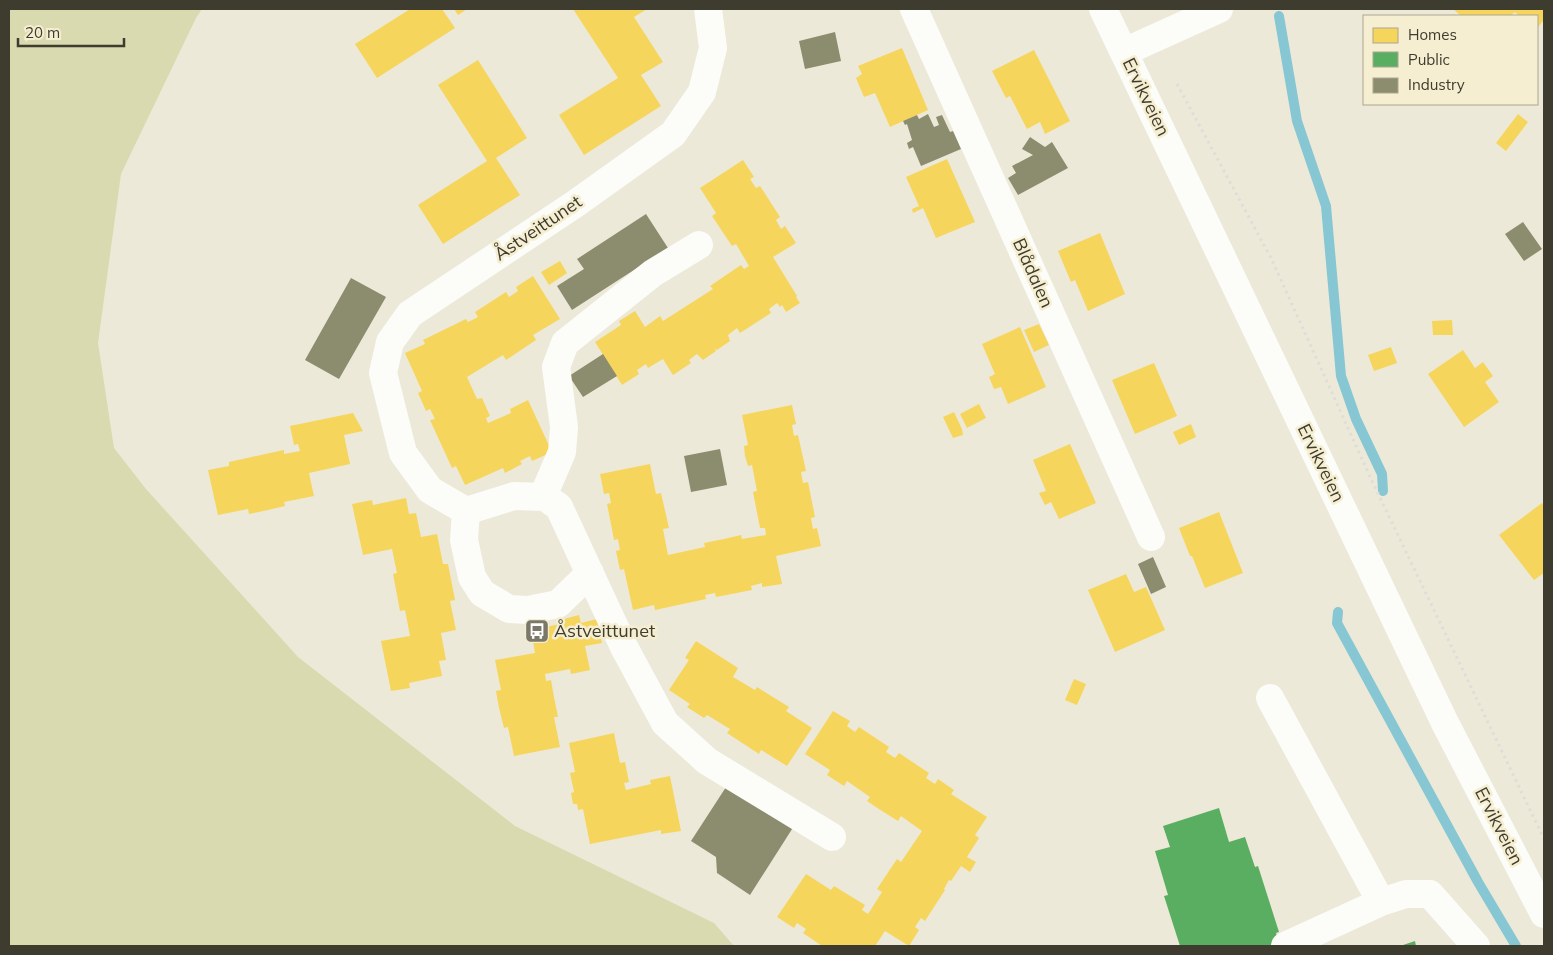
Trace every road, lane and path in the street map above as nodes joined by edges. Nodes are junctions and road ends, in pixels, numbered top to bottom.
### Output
1 (708, 9) edge
2 (914, 9) edge
3 (1103, 9) edge
4 (1219, 9) edge
5 (1124, 52) junction
6 (1176, 82) dead end
7 (700, 245) dead end
8 (545, 497) junction
9 (466, 511) junction
10 (1151, 537) dead end
11 (590, 573) junction
12 (1270, 698) dead end
13 (832, 837) dead end
14 (1544, 839) edge
15 (1381, 902) junction
16 (1544, 914) edge
17 (1285, 946) edge
18 (1476, 946) edge

1 - 9 street, Åstveittunet
2 - 10 street, Blådalen
3 - 5 street, Ervikveien
4 - 5 street
5 - 16 street, Ervikveien
6 - 14 path
7 - 8 street
8 - 9 street
8 - 11 street
9 - 11 street
11 - 13 street
12 - 15 street
15 - 17 street
15 - 18 street

